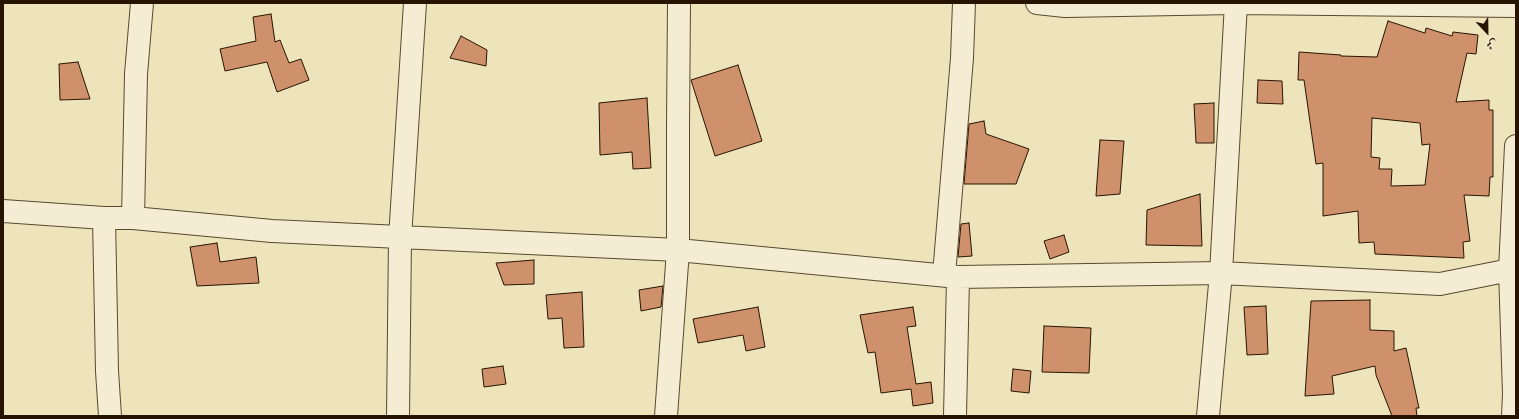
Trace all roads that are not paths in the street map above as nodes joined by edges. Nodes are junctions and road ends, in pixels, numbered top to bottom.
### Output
1 (142, 3) edge
2 (415, 3) edge
3 (680, 3) edge
4 (964, 3) edge
5 (1037, 3) edge
6 (1236, 3) edge
7 (1516, 6) edge
8 (1516, 146) edge
9 (3, 211) edge
10 (104, 218) junction
11 (132, 218) junction
12 (400, 238) junction
13 (678, 250) junction
14 (1513, 270) edge
15 (1221, 273) junction
16 (951, 276) junction
17 (110, 416) edge
18 (398, 416) edge
19 (666, 416) edge
20 (955, 416) edge
21 (1208, 416) edge
22 (1513, 416) edge

1 - 11 street
2 - 12 street
3 - 13 street
4 - 16 street
5 - 6 street
6 - 7 street
6 - 15 street
8 - 14 street
9 - 10 street
10 - 11 street
10 - 17 street
11 - 12 street
12 - 13 street
12 - 18 street
13 - 16 street
13 - 19 street
14 - 15 street
14 - 22 street
15 - 16 street
15 - 21 street
16 - 20 street

